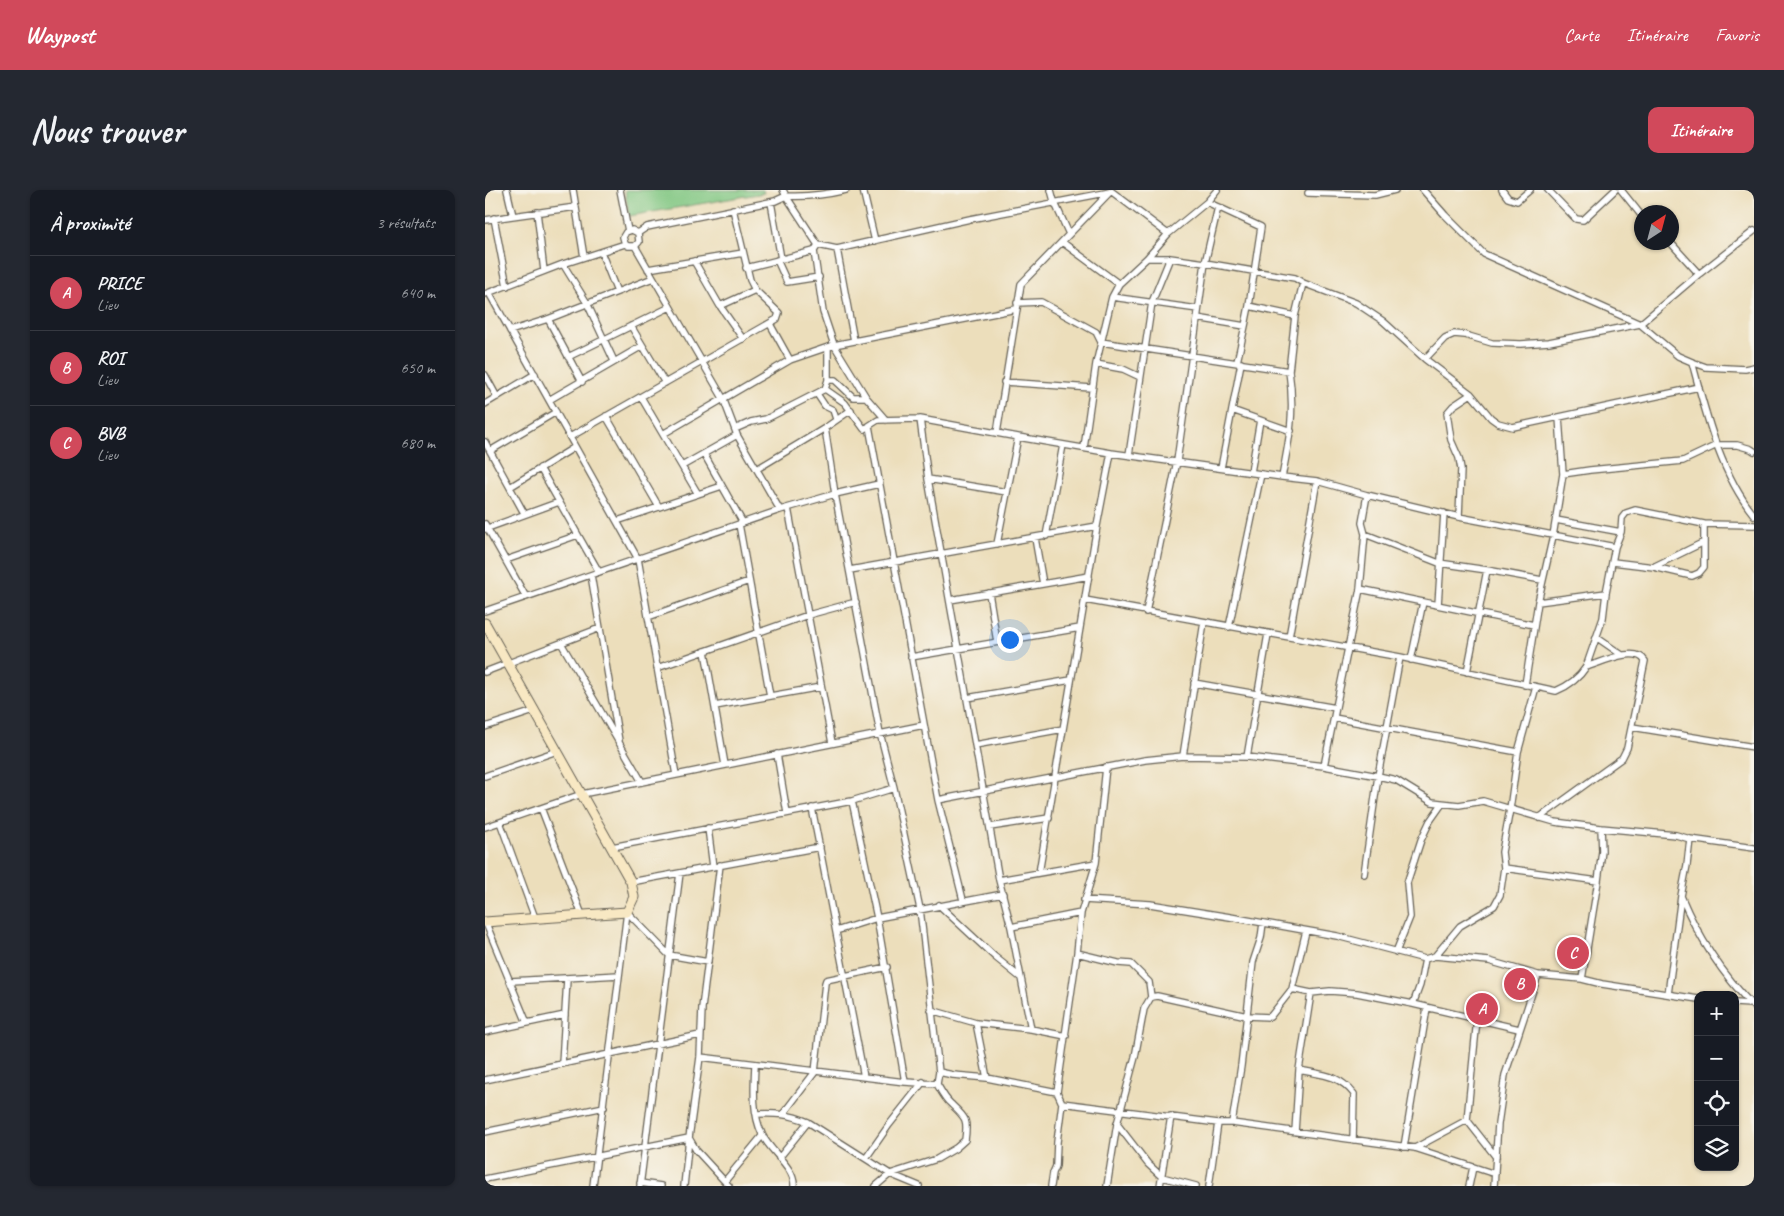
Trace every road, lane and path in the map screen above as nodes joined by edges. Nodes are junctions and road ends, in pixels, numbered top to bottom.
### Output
1 (507, 190) edge
2 (573, 190) edge
3 (621, 190) edge
4 (783, 190) edge
5 (846, 190) edge
6 (863, 190) edge
7 (1051, 190) edge
8 (1217, 190) edge
9 (1395, 190) edge
10 (1423, 190) edge
11 (1502, 190) edge
12 (1530, 190) edge
13 (1549, 190) edge
14 (1615, 190) edge
15 (1621, 190) edge
16 (1113, 191) edge
17 (1308, 193) dead end
18 (785, 196) junction
19 (1053, 201) junction
20 (771, 202) junction
21 (1207, 202) junction
22 (1634, 206) edge
23 (576, 207) junction
24 (1217, 207) junction
25 (733, 209) junction
26 (537, 212) junction
27 (513, 216) junction
28 (494, 218) junction
29 (485, 220) edge
30 (628, 231) junction
31 (1754, 231) edge
32 (638, 233) junction
33 (1069, 234) junction
34 (1168, 234) junction
35 (875, 241) junction
36 (1062, 242) junction
37 (625, 244) junction
38 (818, 245) junction
39 (635, 246) junction
40 (837, 250) junction
41 (1679, 250) edge
42 (814, 251) junction
43 (601, 252) junction
44 (743, 253) junction
45 (584, 257) junction
46 (1147, 258) junction
47 (1170, 258) junction
48 (779, 259) junction
49 (694, 261) junction
50 (1205, 263) junction
51 (563, 264) junction
52 (746, 268) junction
53 (648, 269) junction
54 (544, 271) junction
55 (1254, 272) junction
56 (1699, 274) junction
57 (653, 278) junction
58 (819, 278) junction
59 (1119, 284) junction
60 (1303, 284) junction
61 (507, 286) junction
62 (755, 290) junction
63 (617, 292) junction
64 (487, 293) edge
65 (1112, 297) junction
66 (1153, 302) junction
67 (587, 303) junction
68 (721, 306) junction
69 (1016, 306) junction
70 (1249, 306) junction
71 (670, 307) junction
72 (1198, 309) junction
73 (1295, 316) junction
74 (1197, 318) junction
75 (548, 319) junction
76 (770, 324) junction
77 (1641, 324) junction
78 (631, 326) junction
79 (1245, 326) junction
80 (510, 331) junction
81 (604, 339) junction
82 (743, 339) junction
83 (854, 341) junction
84 (1101, 342) junction
85 (642, 346) junction
86 (831, 346) junction
87 (1144, 348) junction
88 (1192, 356) junction
89 (568, 357) junction
90 (1425, 359) junction
91 (790, 360) junction
92 (615, 361) junction
93 (702, 362) junction
94 (1692, 362) junction
95 (1239, 363) junction
96 (1096, 364) junction
97 (1754, 367) edge
98 (1289, 371) junction
99 (535, 374) junction
100 (485, 375) edge
101 (1140, 377) junction
102 (829, 380) junction
103 (582, 382) junction
104 (1004, 382) junction
105 (665, 383) junction
106 (1699, 387) junction
107 (1092, 388) junction
108 (825, 389) junction
109 (817, 394) junction
110 (1471, 394) junction
111 (497, 397) junction
112 (641, 397) junction
113 (866, 397) junction
114 (723, 398) junction
115 (549, 400) junction
116 (485, 404) edge
117 (851, 410) junction
118 (1232, 410) junction
119 (556, 412) junction
120 (607, 416) junction
121 (1559, 417) junction
122 (836, 419) junction
123 (920, 419) junction
124 (887, 420) junction
125 (1260, 420) junction
126 (869, 426) junction
127 (825, 428) junction
128 (1291, 431) junction
129 (736, 432) junction
130 (663, 434) junction
131 (997, 434) junction
132 (570, 437) junction
133 (1018, 438) junction
134 (485, 442) edge
135 (1063, 445) junction
136 (1717, 445) junction
137 (575, 447) junction
138 (1083, 448) junction
139 (490, 451) junction
140 (1754, 451) edge
141 (1111, 453) junction
142 (704, 454) junction
143 (1129, 455) junction
144 (1177, 461) junction
145 (682, 466) junction
146 (540, 468) junction
147 (1221, 468) junction
148 (757, 469) junction
149 (1251, 472) junction
150 (1261, 474) junction
151 (1563, 474) junction
152 (1282, 477) junction
153 (928, 479) junction
154 (1317, 481) junction
155 (879, 484) junction
156 (722, 486) junction
157 (510, 487) junction
158 (1007, 492) junction
159 (698, 494) junction
160 (835, 494) junction
161 (1367, 495) junction
162 (559, 502) junction
163 (659, 507) junction
164 (788, 508) junction
165 (780, 510) junction
166 (525, 513) junction
167 (1444, 513) junction
168 (1754, 516) edge
169 (1459, 517) junction
170 (1555, 520) junction
171 (617, 521) junction
172 (741, 523) junction
173 (1705, 524) junction
174 (1754, 525) edge
175 (1097, 526) junction
176 (486, 527) edge
177 (1621, 532) junction
178 (1365, 534) junction
179 (578, 535) junction
180 (1045, 536) junction
181 (1553, 536) junction
182 (1035, 538) junction
183 (1704, 542) junction
184 (997, 544) junction
185 (1615, 547) junction
186 (941, 554) junction
187 (638, 558) junction
188 (505, 560) junction
189 (893, 562) junction
190 (1613, 562) junction
191 (1439, 563) junction
192 (1654, 566) junction
193 (850, 570) junction
194 (1487, 570) junction
195 (599, 572) junction
196 (591, 575) junction
197 (1089, 576) junction
198 (1542, 580) junction
199 (749, 581) junction
200 (1043, 584) junction
201 (1360, 589) junction
202 (989, 593) junction
203 (1606, 593) junction
204 (527, 597) junction
205 (950, 600) junction
206 (1085, 600) junction
207 (856, 602) junction
208 (1423, 602) junction
209 (1538, 602) junction
210 (1438, 605) junction
211 (485, 611) edge
212 (1146, 612) junction
213 (1479, 614) junction
214 (807, 615) junction
215 (648, 617) junction
216 (1204, 622) junction
217 (485, 623) edge
218 (1534, 625) junction
219 (1229, 627) junction
220 (599, 628) junction
221 (1080, 628) junction
222 (758, 633) junction
223 (1269, 634) junction
224 (1596, 637) junction
225 (1289, 638) junction
226 (997, 642) junction
227 (561, 643) junction
228 (1349, 648) junction
229 (958, 649) junction
230 (705, 651) junction
231 (1622, 656) junction
232 (911, 657) junction
233 (1400, 658) junction
234 (1411, 660) junction
235 (508, 664) junction
236 (1586, 667) junction
237 (657, 668) junction
238 (485, 672) edge
239 (1467, 672) junction
240 (1071, 680) junction
241 (1194, 683) junction
242 (1525, 685) junction
243 (821, 687) junction
244 (1536, 687) junction
245 (1258, 694) junction
246 (770, 696) junction
247 (967, 698) junction
248 (715, 706) junction
249 (1336, 708) junction
250 (535, 711) junction
251 (1334, 718) junction
252 (924, 725) junction
253 (485, 727) edge
254 (1632, 727) junction
255 (1063, 728) junction
256 (1387, 729) junction
257 (880, 733) junction
258 (619, 741) junction
259 (832, 743) junction
260 (975, 745) junction
261 (1754, 747) edge
262 (557, 751) junction
263 (1518, 752) junction
264 (777, 754) junction
265 (1183, 756) junction
266 (1247, 757) junction
267 (725, 765) junction
268 (1324, 766) junction
269 (1106, 767) junction
270 (676, 775) junction
271 (485, 776) edge
272 (1379, 776) junction
273 (1055, 778) junction
274 (641, 782) junction
275 (894, 788) junction
276 (984, 791) junction
277 (582, 794) junction
278 (938, 800) junction
279 (852, 801) junction
280 (1442, 804) junction
281 (541, 808) junction
282 (812, 808) junction
283 (1510, 809) junction
284 (787, 813) junction
285 (1049, 818) junction
286 (1539, 818) junction
287 (499, 822) junction
288 (485, 827) edge
289 (990, 827) junction
290 (708, 828) junction
291 (1601, 828) junction
292 (1690, 839) junction
293 (612, 847) junction
294 (820, 847) junction
295 (1754, 848) edge
296 (1095, 864) junction
297 (721, 865) junction
298 (713, 867) junction
299 (1504, 868) junction
300 (680, 873) junction
301 (1039, 873) junction
302 (1364, 874) dead end
303 (999, 880) junction
304 (1597, 881) junction
305 (631, 882) junction
306 (1003, 894) junction
307 (1681, 896) junction
308 (963, 900) junction
309 (1084, 900) junction
310 (939, 905) junction
311 (920, 910) junction
312 (627, 912) junction
313 (1081, 914) junction
314 (582, 915) junction
315 (535, 918) junction
316 (877, 918) junction
317 (485, 921) edge
318 (1263, 923) junction
319 (1011, 927) junction
320 (836, 931) junction
321 (1306, 931) junction
322 (1396, 952) junction
323 (1077, 953) junction
324 (669, 955) junction
325 (1435, 956) junction
326 (1425, 959) junction
327 (708, 962) junction
328 (887, 967) junction
329 (619, 975) junction
330 (1538, 975) junction
331 (846, 976) junction
332 (1021, 978) junction
333 (567, 979) junction
334 (1581, 979) junction
335 (511, 981) junction
336 (1292, 989) junction
337 (1311, 993) junction
338 (1668, 994) junction
339 (1151, 997) junction
340 (1694, 998) edge
341 (1739, 1003) edge
342 (1413, 1004) junction
343 (1753, 1005) edge
344 (1427, 1008) junction
345 (931, 1010) junction
346 (565, 1015) junction
347 (1247, 1016) junction
348 (1477, 1019) junction
349 (527, 1023) junction
350 (976, 1023) junction
351 (1031, 1029) junction
352 (1519, 1029) junction
353 (485, 1032) edge
354 (700, 1035) junction
355 (1066, 1036) junction
356 (658, 1043) junction
357 (609, 1054) junction
358 (700, 1057) junction
359 (562, 1064) junction
360 (755, 1065) junction
361 (1299, 1070) junction
362 (815, 1072) junction
363 (939, 1072) junction
364 (865, 1077) junction
365 (987, 1078) junction
366 (485, 1080) edge
367 (905, 1082) junction
368 (923, 1082) junction
369 (937, 1084) junction
370 (1057, 1092) junction
371 (1062, 1103) junction
372 (604, 1107) junction
373 (1121, 1110) junction
374 (756, 1114) junction
375 (783, 1114) junction
376 (1171, 1116) junction
377 (1467, 1120) junction
378 (808, 1122) junction
379 (1218, 1123) junction
380 (1232, 1123) junction
381 (1117, 1124) junction
382 (485, 1132) edge
383 (1295, 1132) junction
384 (762, 1136) junction
385 (689, 1138) junction
386 (1353, 1140) junction
387 (645, 1147) junction
388 (1404, 1147) junction
389 (1415, 1148) junction
390 (596, 1157) junction
391 (1496, 1157) junction
392 (779, 1158) junction
393 (866, 1158) junction
394 (1473, 1167) junction
395 (485, 1170) edge
396 (890, 1174) junction
397 (1495, 1174) junction
398 (1162, 1177) junction
399 (487, 1178) edge
400 (725, 1181) junction
401 (640, 1185) edge
402 (593, 1186) edge
403 (661, 1186) edge
404 (684, 1186) edge
405 (729, 1186) edge
406 (794, 1186) edge
407 (877, 1186) edge
408 (918, 1186) edge
409 (1051, 1186) edge
410 (1107, 1186) edge
411 (1160, 1186) edge
412 (1196, 1186) edge
413 (1209, 1186) edge
414 (1469, 1186) edge
415 (1495, 1186) edge

1 - 27 street
2 - 23 street
3 - 30 street
4 - 18 street
5 - 18 street
6 - 35 street
7 - 19 street
8 - 21 street
9 - 17 street
10 - 77 street
11 - 12 street
13 - 14 street
15 - 22 street
16 - 19 street
16 - 33 street
16 - 34 street
18 - 20 street
18 - 38 street
19 - 33 street
19 - 35 street
20 - 25 street
20 - 48 street
21 - 24 street
21 - 34 street
23 - 26 street
23 - 45 street
24 - 50 street
24 - 55 street
25 - 32 street
25 - 44 street
26 - 27 street
26 - 54 street
27 - 28 street
28 - 29 street
28 - 61 street
30 - 32 street
30 - 37 street
31 - 56 street
32 - 39 street
33 - 36 street
34 - 46 street
35 - 40 street
36 - 59 street
36 - 69 street
37 - 39 street
37 - 43 street
38 - 40 street
38 - 42 street
39 - 53 street
40 - 83 street
41 - 56 street
42 - 48 street
42 - 58 street
43 - 45 street
43 - 63 street
44 - 49 street
44 - 52 street
45 - 51 street
46 - 47 street
46 - 59 street
47 - 50 street
47 - 66 street
48 - 52 street
48 - 58 street
49 - 53 street
49 - 68 street
50 - 55 street
50 - 72 street
51 - 54 street
51 - 67 street
52 - 62 street
53 - 57 street
54 - 61 street
55 - 60 street
55 - 70 street
56 - 77 street
57 - 63 street
57 - 71 street
58 - 86 street
59 - 65 street
60 - 73 street
60 - 90 street
61 - 64 street
62 - 68 street
62 - 76 street
63 - 67 street
64 - 80 street
65 - 66 street
65 - 84 street
66 - 72 street
66 - 87 street
67 - 75 street
67 - 81 street
68 - 82 street
69 - 83 street
69 - 84 street
69 - 104 street
70 - 73 street
70 - 79 street
71 - 78 street
71 - 93 street
72 - 74 street
73 - 98 street
74 - 79 street
74 - 88 street
75 - 80 street
75 - 89 street
76 - 82 street
76 - 91 street
77 - 90 street
77 - 94 street
78 - 81 street
78 - 85 street
79 - 95 street
80 - 99 street
81 - 89 street
81 - 92 street
82 - 93 street
83 - 86 street
84 - 87 street
84 - 96 street
85 - 92 street
85 - 105 street
86 - 91 street
86 - 102 street
86 - 113 street
87 - 88 street
87 - 101 street
88 - 95 street
88 - 144 street
89 - 103 street
90 - 110 street
91 - 114 street
92 - 103 street
93 - 105 street
93 - 114 street
94 - 97 street
94 - 106 street
95 - 98 street
95 - 118 street
96 - 101 street
96 - 107 street
98 - 128 street
99 - 111 street
99 - 115 street
100 - 111 street
101 - 143 street
102 - 108 street
102 - 113 street
103 - 115 street
104 - 107 street
104 - 131 street
105 - 112 street
106 - 121 street
106 - 136 street
107 - 138 street
108 - 109 street
108 - 117 street
109 - 122 street
109 - 129 street
110 - 121 street
110 - 169 street
111 - 116 street
112 - 120 street
112 - 130 street
113 - 124 street
114 - 129 street
114 - 130 street
115 - 119 street
117 - 122 street
117 - 126 street
118 - 125 street
118 - 147 street
119 - 132 street
119 - 139 street
120 - 132 street
120 - 163 street
121 - 151 street
122 - 127 street
123 - 124 street
123 - 131 street
123 - 153 street
124 - 126 street
125 - 128 street
125 - 149 street
126 - 155 street
127 - 148 street
127 - 160 street
128 - 152 street
129 - 142 street
129 - 148 street
130 - 145 street
131 - 133 street
132 - 137 street
133 - 135 street
133 - 158 street
134 - 139 street
135 - 138 street
135 - 180 street
136 - 140 street
136 - 151 street
136 - 168 street
137 - 146 street
137 - 171 street
138 - 141 street
139 - 157 street
141 - 143 street
141 - 175 street
142 - 145 street
142 - 156 street
143 - 144 street
144 - 147 street
144 - 212 street
145 - 159 street
146 - 157 street
146 - 162 street
147 - 149 street
148 - 165 street
149 - 150 street
150 - 152 street
150 - 219 street
151 - 170 street
152 - 154 street
153 - 158 street
153 - 186 street
154 - 161 street
154 - 225 street
155 - 160 street
155 - 189 street
156 - 159 street
156 - 172 street
157 - 166 street
158 - 184 street
159 - 163 street
160 - 164 street
160 - 193 street
161 - 167 street
161 - 178 street
162 - 166 street
162 - 179 street
163 - 171 street
164 - 165 street
164 - 214 street
165 - 172 street
166 - 176 street
167 - 169 street
167 - 191 street
169 - 181 street
170 - 177 street
170 - 181 street
171 - 187 street
172 - 187 street
172 - 199 street
173 - 174 street
173 - 177 street
173 - 183 street
175 - 180 street
175 - 197 street
176 - 188 street
177 - 185 street
178 - 191 street
178 - 201 street
179 - 188 street
179 - 195 street
180 - 182 street
181 - 185 street
181 - 198 street
182 - 184 street
182 - 200 street
183 - 192 street
183 - 192 street
184 - 186 street
185 - 190 street
186 - 189 street
186 - 205 street
187 - 195 street
187 - 215 street
188 - 204 street
189 - 193 street
189 - 232 street
190 - 192 street
190 - 203 street
191 - 194 street
191 - 210 street
193 - 207 street
194 - 198 street
194 - 213 street
195 - 196 street
196 - 204 street
196 - 220 street
197 - 200 street
197 - 206 street
198 - 209 street
199 - 215 street
199 - 222 street
200 - 202 street
201 - 208 street
201 - 228 street
202 - 205 street
202 - 226 street
203 - 209 street
203 - 224 street
204 - 211 street
205 - 229 street
206 - 212 street
206 - 221 street
207 - 214 street
207 - 257 street
208 - 210 street
208 - 234 street
209 - 218 street
210 - 213 street
212 - 216 street
213 - 218 street
213 - 239 street
214 - 222 street
214 - 243 street
215 - 237 street
216 - 219 street
216 - 241 street
217 - 235 street
218 - 242 street
219 - 223 street
220 - 227 street
220 - 258 street
221 - 226 street
221 - 240 street
222 - 230 street
222 - 246 street
223 - 225 street
223 - 245 street
224 - 231 street
224 - 236 street
225 - 228 street
226 - 229 street
227 - 235 street
227 - 258 street
228 - 233 street
228 - 249 street
229 - 232 street
229 - 247 street
230 - 237 street
230 - 248 street
231 - 236 street
231 - 254 street
232 - 252 street
233 - 234 street
233 - 256 street
234 - 239 street
235 - 238 street
235 - 250 street
236 - 244 street
237 - 270 street
239 - 242 street
240 - 247 street
240 - 255 street
241 - 245 street
241 - 265 street
242 - 244 street
243 - 246 street
243 - 259 street
244 - 263 street
245 - 249 street
245 - 266 street
246 - 248 street
247 - 260 street
248 - 267 street
249 - 251 street
250 - 253 street
250 - 262 street
251 - 256 street
251 - 268 street
252 - 257 street
252 - 278 street
254 - 261 street
254 - 286 street
255 - 260 street
255 - 273 street
256 - 263 street
256 - 272 street
257 - 259 street
257 - 275 street
258 - 274 street
259 - 264 street
260 - 276 street
262 - 271 street
262 - 277 street
263 - 283 street
264 - 267 street
264 - 284 street
265 - 266 street
265 - 269 street
266 - 268 street
267 - 270 street
268 - 272 street
269 - 273 street
269 - 296 street
270 - 274 street
272 - 280 street
272 - 302 street
273 - 276 street
273 - 285 street
274 - 277 street
275 - 279 street
275 - 311 street
276 - 278 street
276 - 289 street
277 - 281 street
277 - 293 street
278 - 308 street
279 - 282 street
279 - 316 street
280 - 283 street
280 - 322 street
281 - 287 street
281 - 314 street
282 - 284 street
282 - 294 street
283 - 286 street
283 - 299 street
284 - 290 street
285 - 289 street
285 - 301 street
286 - 291 street
287 - 288 street
287 - 315 street
289 - 303 street
290 - 293 street
290 - 298 street
291 - 292 street
291 - 304 street
292 - 295 street
292 - 307 street
293 - 305 street
294 - 297 street
294 - 320 street
296 - 301 street
296 - 309 street
297 - 298 street
297 - 327 street
298 - 300 street
299 - 304 street
299 - 325 street
300 - 305 street
300 - 324 street
301 - 303 street
303 - 306 street
304 - 334 street
305 - 312 street
306 - 308 street
306 - 319 street
307 - 338 street
307 - 343 street
308 - 310 street
309 - 313 street
309 - 318 street
310 - 311 street
310 - 332 street
311 - 316 street
311 - 345 street
312 - 314 street
312 - 324 street
312 - 329 street
313 - 319 street
313 - 323 street
314 - 315 street
315 - 317 street
316 - 320 street
316 - 328 street
317 - 335 street
318 - 321 street
318 - 347 street
319 - 332 street
320 - 331 street
321 - 322 street
321 - 336 street
322 - 326 street
323 - 339 street
323 - 355 street
324 - 327 street
324 - 356 street
325 - 326 street
325 - 330 street
326 - 342 street
327 - 354 street
328 - 331 street
328 - 367 street
329 - 333 street
329 - 357 street
330 - 334 street
330 - 352 street
331 - 362 street
331 - 364 street
332 - 351 street
333 - 335 street
333 - 346 street
334 - 338 street
335 - 349 street
336 - 337 street
336 - 347 street
337 - 342 street
337 - 361 street
338 - 340 street
339 - 347 street
339 - 373 street
341 - 343 street
342 - 344 street
344 - 348 street
344 - 388 street
345 - 350 street
345 - 363 street
346 - 349 street
346 - 359 street
347 - 380 street
348 - 352 street
348 - 377 street
349 - 353 street
350 - 351 street
350 - 365 street
351 - 355 street
352 - 391 street
354 - 356 street
354 - 358 street
355 - 370 street
356 - 357 street
356 - 387 street
357 - 359 street
357 - 372 street
358 - 360 street
358 - 385 street
359 - 366 street
360 - 362 street
360 - 374 street
361 - 383 street
361 - 386 street
362 - 364 street
362 - 375 street
363 - 365 street
363 - 369 street
364 - 367 street
365 - 370 street
367 - 368 street
368 - 369 street
368 - 393 street
369 - 396 street
370 - 371 street
371 - 373 street
371 - 409 street
372 - 382 street
372 - 390 street
373 - 376 street
373 - 381 street
374 - 375 street
374 - 384 street
375 - 378 street
376 - 379 street
376 - 398 street
377 - 389 street
377 - 391 street
378 - 392 street
378 - 393 street
379 - 380 street
379 - 413 street
380 - 383 street
381 - 398 street
381 - 410 street
383 - 386 street
384 - 392 street
384 - 400 street
385 - 387 street
385 - 400 street
385 - 404 street
386 - 388 street
387 - 390 street
387 - 401 street
388 - 389 street
389 - 394 street
390 - 399 street
390 - 402 street
391 - 397 street
392 - 406 street
393 - 396 street
394 - 397 street
394 - 414 street
395 - 399 street
396 - 407 street
396 - 408 street
397 - 415 street
398 - 411 street
398 - 412 street
400 - 405 street
401 - 403 street

